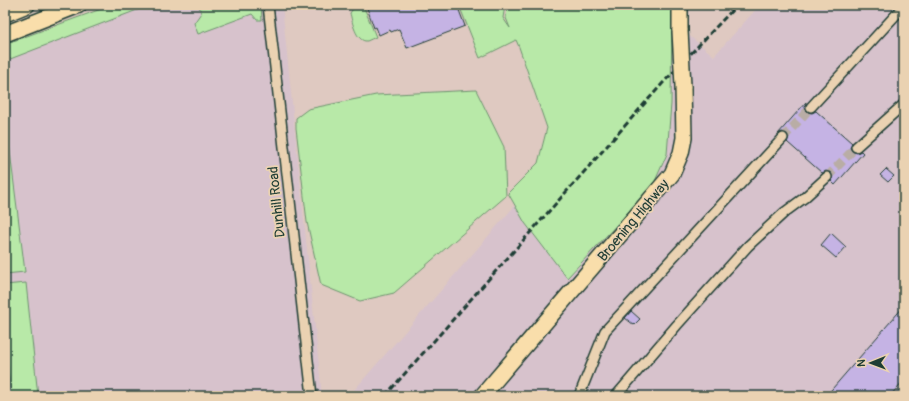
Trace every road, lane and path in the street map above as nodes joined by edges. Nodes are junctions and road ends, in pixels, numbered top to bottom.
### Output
1 (27, 5) edge
2 (79, 5) edge
3 (268, 5) edge
4 (680, 5) edge
5 (904, 6) edge
6 (5, 14) edge
7 (5, 34) edge
8 (904, 104) edge
9 (811, 107) tunnel mouth
10 (783, 138) tunnel mouth
11 (856, 147) tunnel mouth
12 (827, 177) tunnel mouth
13 (312, 396) edge
14 (482, 396) edge
15 (579, 396) edge
16 (616, 396) edge

1 - 6 main road
2 - 7 main road
3 - 13 street, Dunhill Road
4 - 14 main road, Broening Highway, bridge
5 - 9 street
8 - 11 street
10 - 15 street
12 - 16 street

